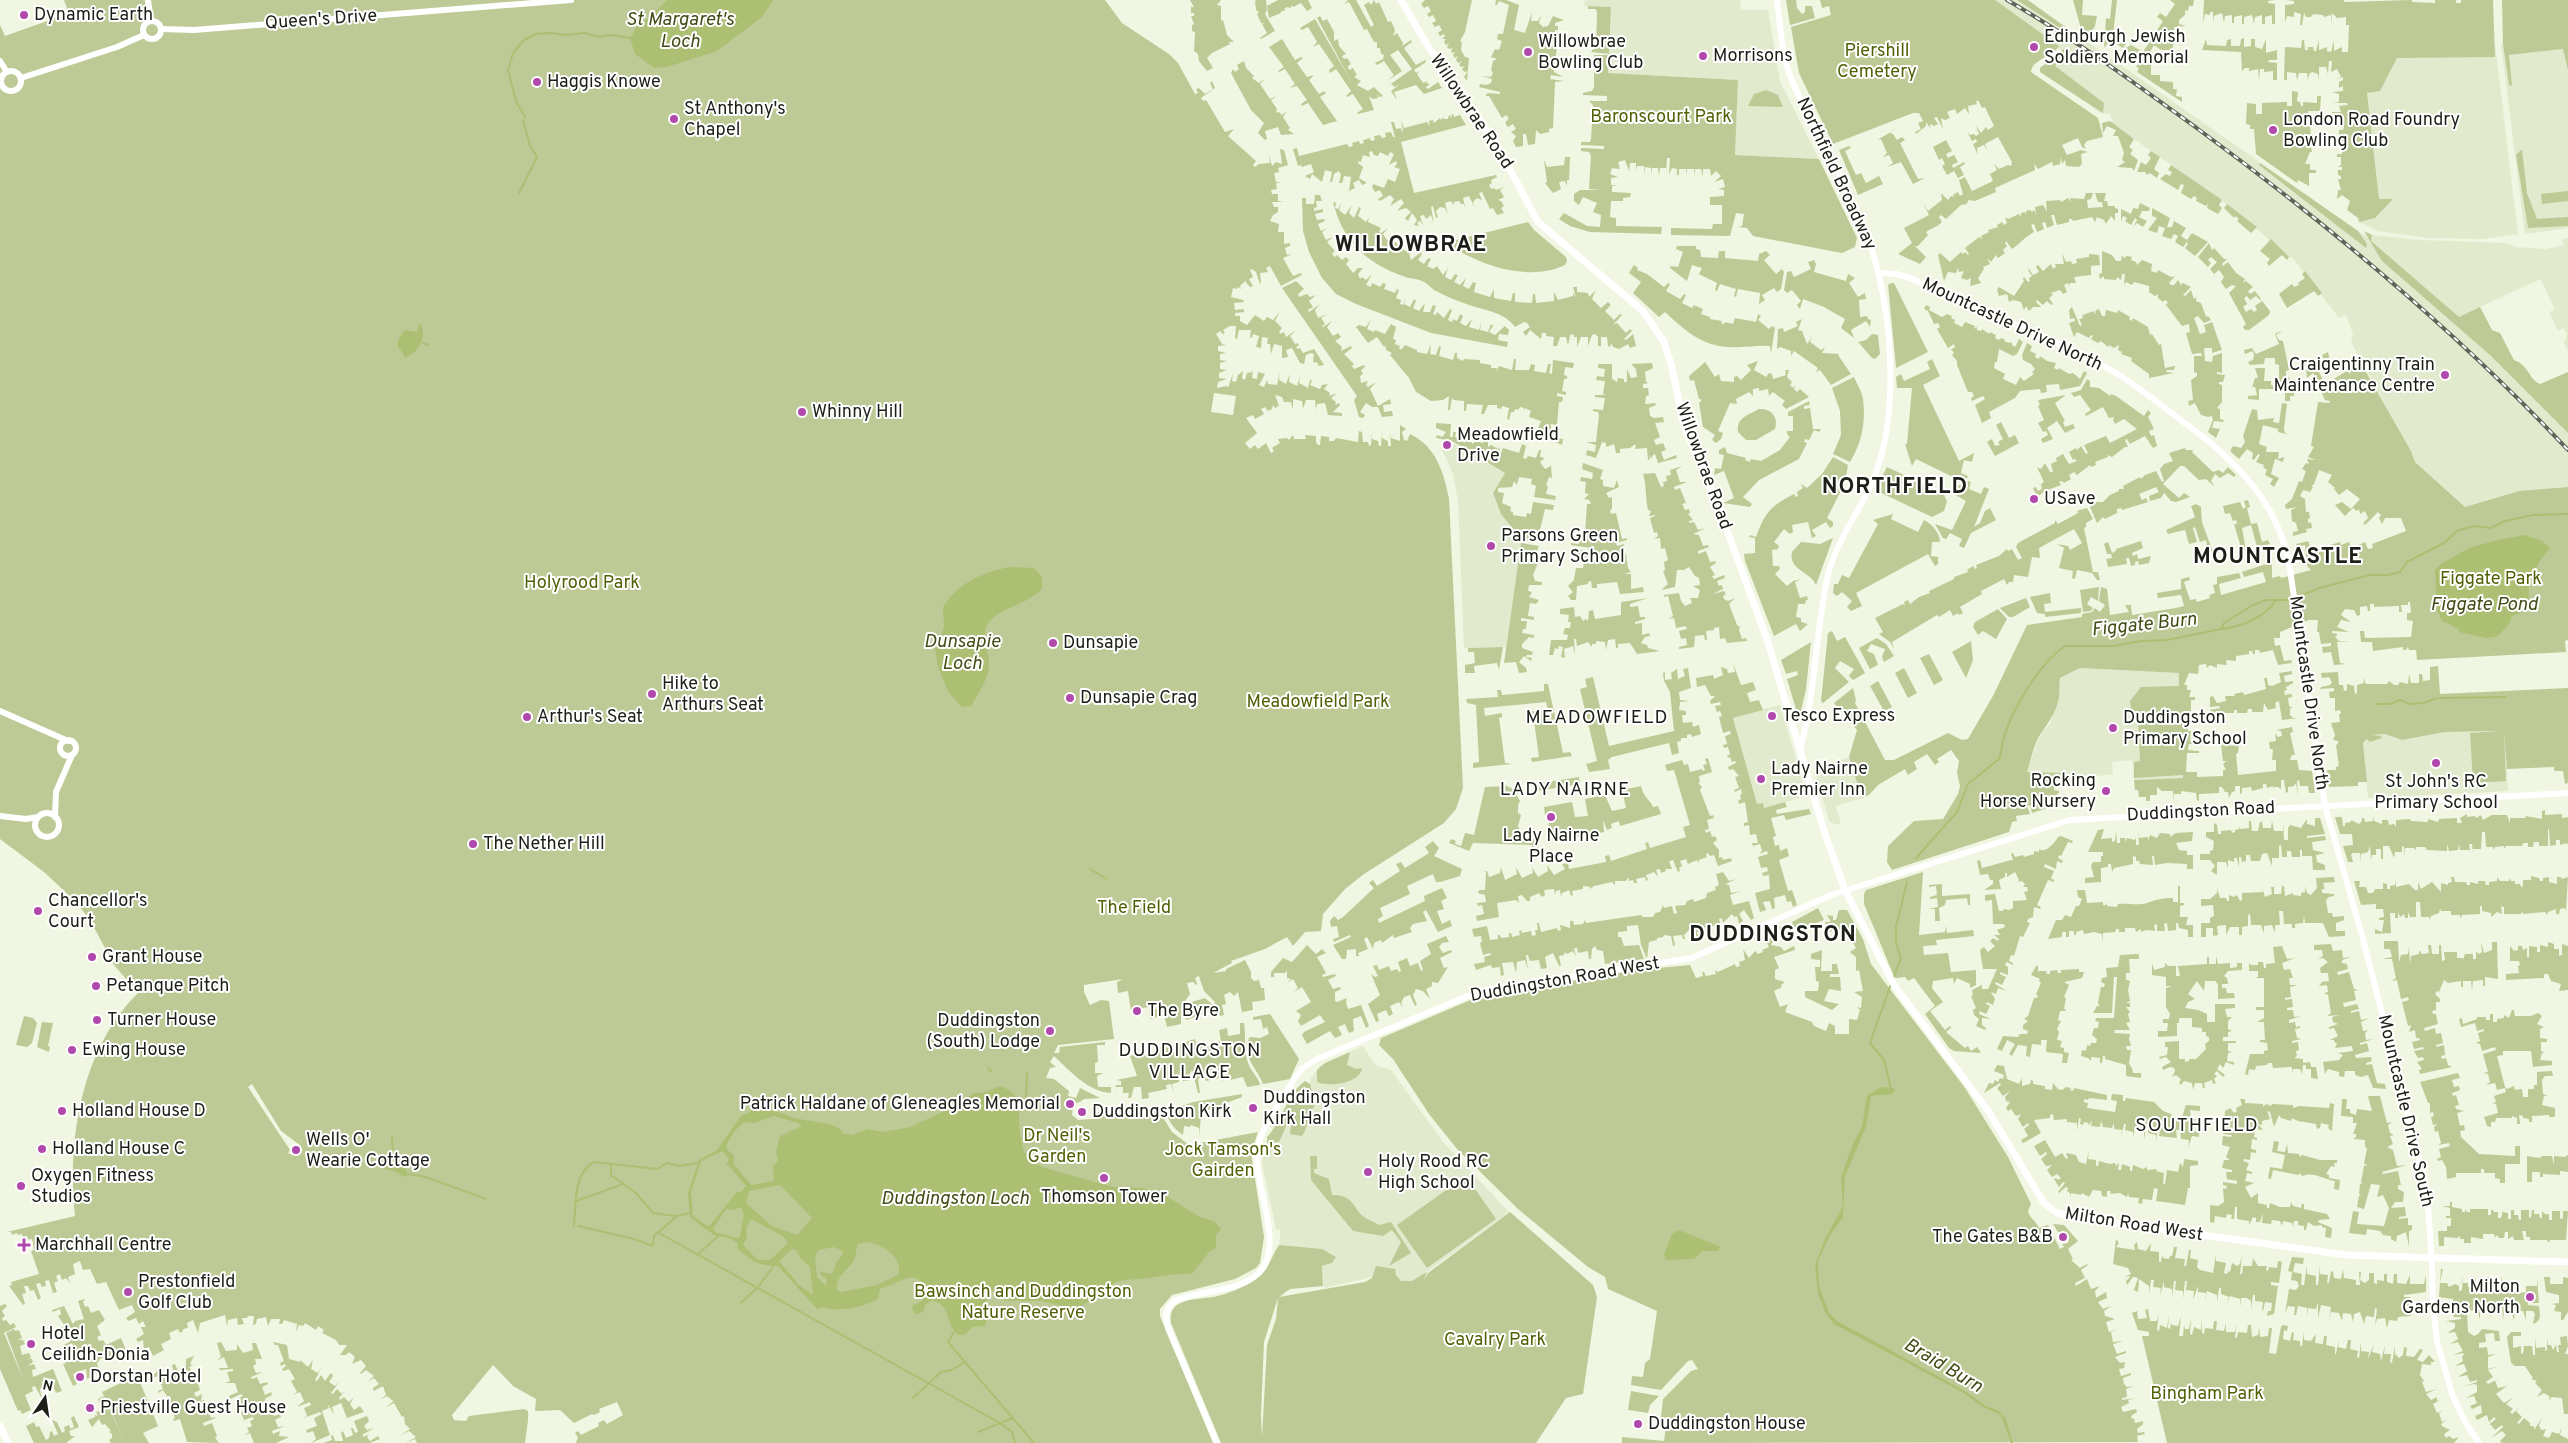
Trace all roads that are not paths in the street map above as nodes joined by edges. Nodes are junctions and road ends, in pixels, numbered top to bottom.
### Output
1 (148, 0) edge
2 (571, 0) edge
3 (1401, 0) edge
4 (1777, 0) edge
5 (151, 21) junction
6 (161, 28) junction
7 (144, 35) junction
8 (0, 61) edge
9 (7, 72) junction
10 (21, 78) junction
11 (1, 86) edge
12 (1878, 274) junction
13 (0, 711) edge
14 (1806, 726) junction
15 (1793, 728) junction
16 (56, 735) junction
17 (68, 741) junction
18 (61, 745) junction
19 (1800, 750) junction
20 (68, 755) junction
21 (2568, 793) edge
22 (55, 800) junction
23 (2324, 806) junction
24 (41, 815) junction
25 (0, 816) edge
26 (55, 817) junction
27 (20, 819) junction
28 (35, 830) junction
29 (1845, 890) junction
30 (2432, 1260) junction
31 (2568, 1262) edge
32 (0, 1426) edge
33 (8, 1443) edge
34 (1217, 1443) edge
35 (2479, 1443) edge

1 - 5 street
2 - 6 street, Queen's Drive
3 - 15 main road, Willowbrae Road
4 - 12 street, Northfield Broadway
5 - 6 street
5 - 7 street
6 - 7 street
7 - 10 street
8 - 9 street
9 - 10 street
9 - 11 street
10 - 11 street
12 - 14 street, Northfield Broadway
12 - 23 street, Mountcastle Drive North
13 - 16 street
14 - 15 street
14 - 19 street, Northfield Broadway
15 - 19 main road, Willowbrae Road
16 - 17 street
16 - 18 street
17 - 18 street
17 - 20 street
18 - 20 street
19 - 29 main road, Willowbrae Road
20 - 22 street
21 - 23 street, Duddingston Road
22 - 24 street
22 - 26 street
23 - 29 street, Duddingston Road
23 - 30 street, Mountcastle Drive South
24 - 26 street
24 - 27 street
24 - 28 street
25 - 27 street
26 - 28 street
27 - 28 street
29 - 30 main road, Milton Road West
29 - 34 street, Duddingston Road West
30 - 31 main road, Milton Road West
30 - 35 street, Mountcastle Drive South
32 - 33 main road

